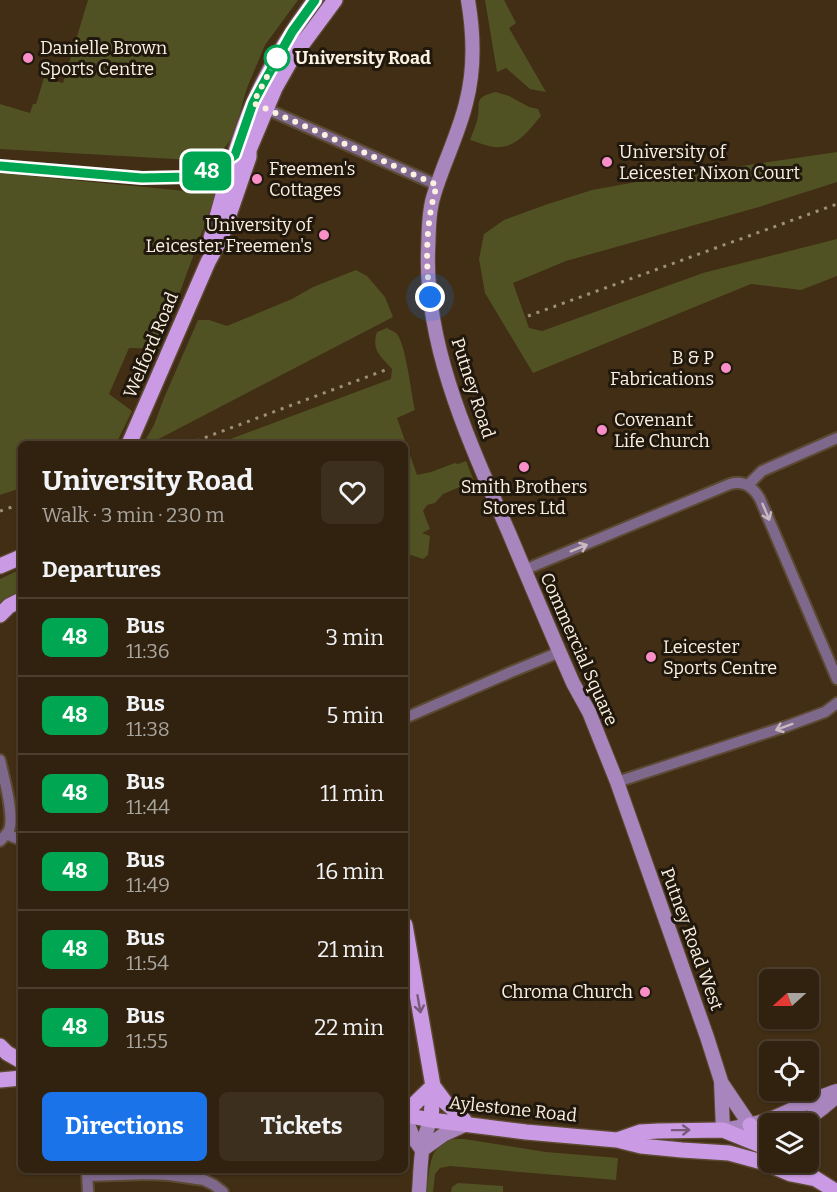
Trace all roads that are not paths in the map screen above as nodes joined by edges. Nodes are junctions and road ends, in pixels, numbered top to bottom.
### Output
1 (315, 0) edge
2 (335, 0) edge
3 (468, 0) edge
4 (260, 106) junction
5 (242, 152) junction
6 (0, 166) edge
7 (189, 177) junction
8 (222, 184) junction
9 (437, 185) junction
10 (208, 262) junction
11 (837, 438) edge
12 (130, 441) edge
13 (748, 485) junction
14 (18, 558) edge
15 (0, 566) edge
16 (524, 570) junction
17 (18, 602) edge
18 (0, 615) edge
19 (560, 652) junction
20 (837, 679) edge
21 (837, 703) edge
22 (408, 717) edge
23 (0, 760) edge
24 (617, 782) junction
25 (627, 810) joint
26 (3, 838) edge
27 (18, 840) edge
28 (408, 942) edge
29 (0, 1046) edge
30 (18, 1059) edge
31 (18, 1078) edge
32 (0, 1080) edge
33 (721, 1081) junction
34 (433, 1086) junction
35 (837, 1094) edge
36 (452, 1107) junction
37 (408, 1112) edge
38 (816, 1113) edge
39 (408, 1116) edge
40 (431, 1120) junction
41 (408, 1123) edge
42 (467, 1124) junction
43 (750, 1125) junction
44 (723, 1130) junction
45 (759, 1136) edge
46 (617, 1140) junction
47 (759, 1143) edge
48 (759, 1148) edge
49 (422, 1150) junction
50 (729, 1153) junction
51 (87, 1173) edge
52 (808, 1173) edge
53 (816, 1179) junction
54 (88, 1192) edge
55 (223, 1192) edge
56 (419, 1192) edge
57 (837, 1192) edge

1 - 4 main road, Welford Road
2 - 4 main road, Welford Road
3 - 9 street, Putney Road
4 - 5 main road, Welford Road
4 - 9 street
5 - 7 street
5 - 8 main road, Welford Road
5 - 10 main road, Welford Road
6 - 7 street
7 - 8 street
8 - 10 main road, Welford Road
9 - 16 street, Putney Road
10 - 12 main road, Welford Road
11 - 13 street
16 -> 13 street, Commercial Square
13 -> 20 street
14 - 15 main road
16 - 19 street, Commercial Square
17 - 18 main road
19 - 22 street
19 - 24 street, Commercial Square
21 -> 24 street
23 - 26 street
24 - 25 street, Commercial Square
25 - 33 street, Putney Road West
26 - 27 street
28 -> 34 main road
29 - 30 main road
31 - 32 main road
33 - 43 street, Putney Road West
33 - 44 street, Putney Road West
34 - 36 main road
34 - 37 main road
34 - 40 main road
35 - 38 street
35 - 43 street
36 - 40 main road
36 - 42 main road
39 - 40 main road, Aylestone Road
40 - 42 main road, Aylestone Road
40 - 49 street
41 - 49 street
42 - 46 main road, Aylestone Road
42 - 49 street
43 - 44 street
43 - 45 main road
46 -> 44 main road, Aylestone Road
44 - 47 main road, Aylestone Road
46 - 50 main road, Aylestone Road
48 - 50 main road
49 - 56 street
50 - 53 main road, Aylestone Road
51 - 54 street
51 - 55 street
52 - 53 main road, Aylestone Road
53 - 57 main road, Aylestone Road

